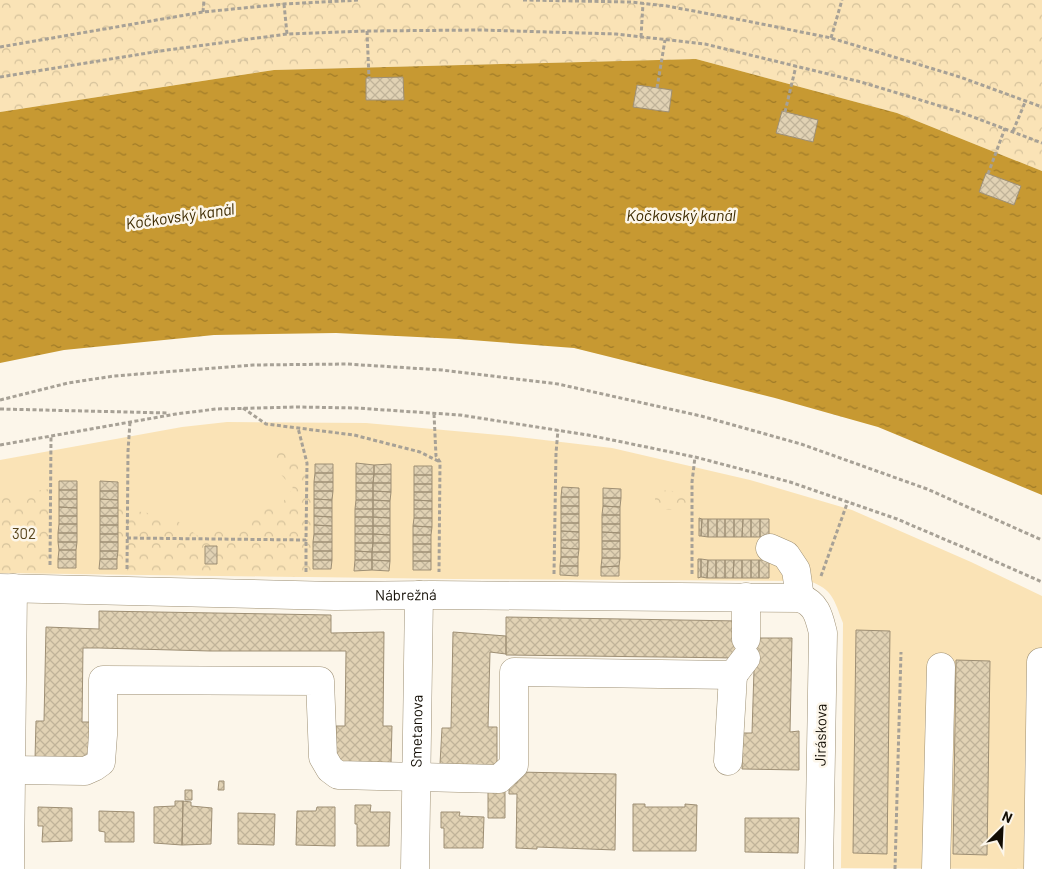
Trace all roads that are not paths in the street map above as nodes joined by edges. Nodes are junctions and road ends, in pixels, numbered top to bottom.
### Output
1 (770, 548) dead end
2 (7, 588) edge
3 (429, 588) junction
4 (746, 597) junction
5 (805, 601) junction
6 (741, 657) junction
7 (1041, 662) edge
8 (941, 666) dead end
9 (728, 761) dead end
10 (11, 770) junction
11 (418, 777) junction
12 (10, 869) edge
13 (416, 869) edge
14 (819, 869) edge
15 (936, 869) edge
16 (1038, 869) edge

1 - 5 street, Jiráskova
2 - 3 street, Nábrežná
2 - 10 street
3 - 4 street, Nábrežná
3 - 11 street, Smetanova
4 - 5 street, Nábrežná
4 - 6 street
5 - 14 street, Jiráskova
6 - 9 street
6 - 11 street
7 - 16 street
8 - 15 street
10 - 11 street
10 - 12 street
11 - 13 street, Smetanova

